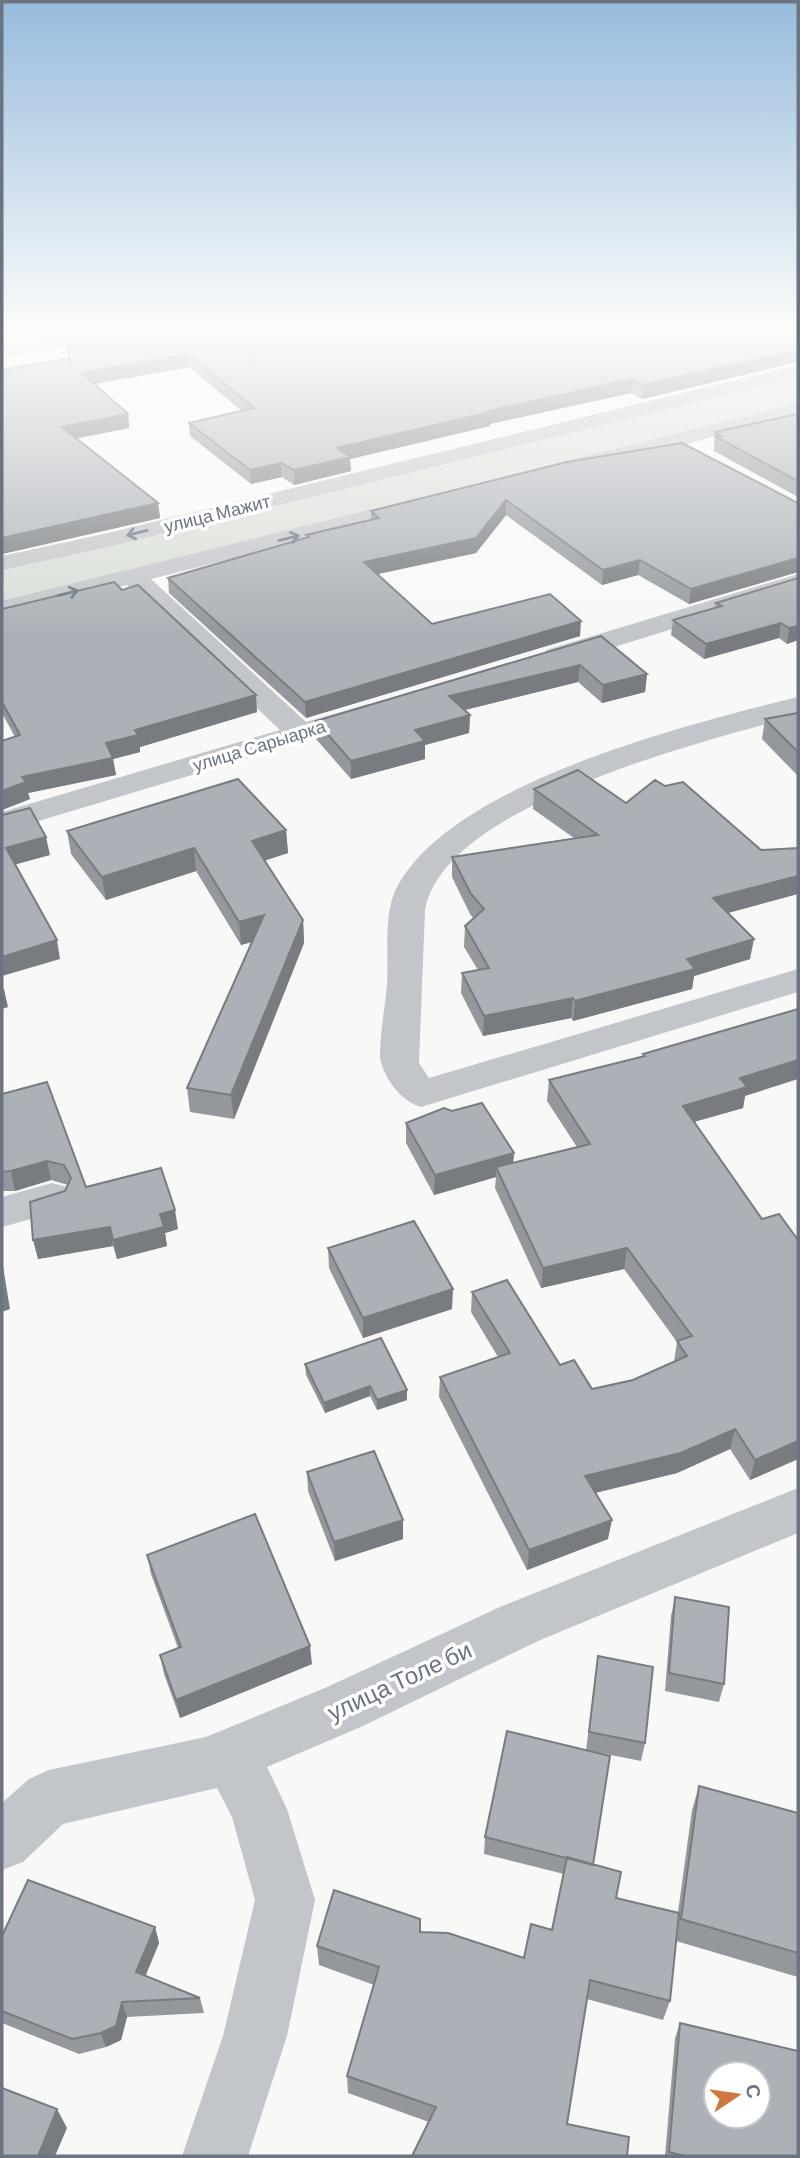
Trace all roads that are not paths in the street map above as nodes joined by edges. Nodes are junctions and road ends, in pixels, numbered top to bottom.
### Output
1 (546, 433) edge
2 (702, 433) edge
3 (673, 440) junction
4 (707, 459) edge
5 (554, 471) edge
6 (448, 497) edge
7 (2, 563) edge
8 (133, 577) junction
9 (798, 582) edge
10 (2, 609) edge
11 (536, 662) edge
12 (392, 705) edge
13 (798, 706) edge
14 (300, 733) junction
15 (2, 822) edge
16 (798, 980) edge
17 (52, 1198) edge
18 (2, 1213) edge
19 (798, 1510) edge
20 (230, 1754) junction
21 (2, 1841) edge
22 (215, 2156) edge

1 -> 7 street, улица Мажит
2 - 3 street
3 - 4 street
3 - 5 street
8 -> 6 street
10 -> 8 street
8 - 14 street
9 - 11 street
12 - 14 street, улица Сарыарка
13 - 16 street
14 - 15 street, улица Сарыарка
17 - 18 street
19 - 20 street, улица Толе би
20 - 21 street, улица Толе би
20 - 22 street

